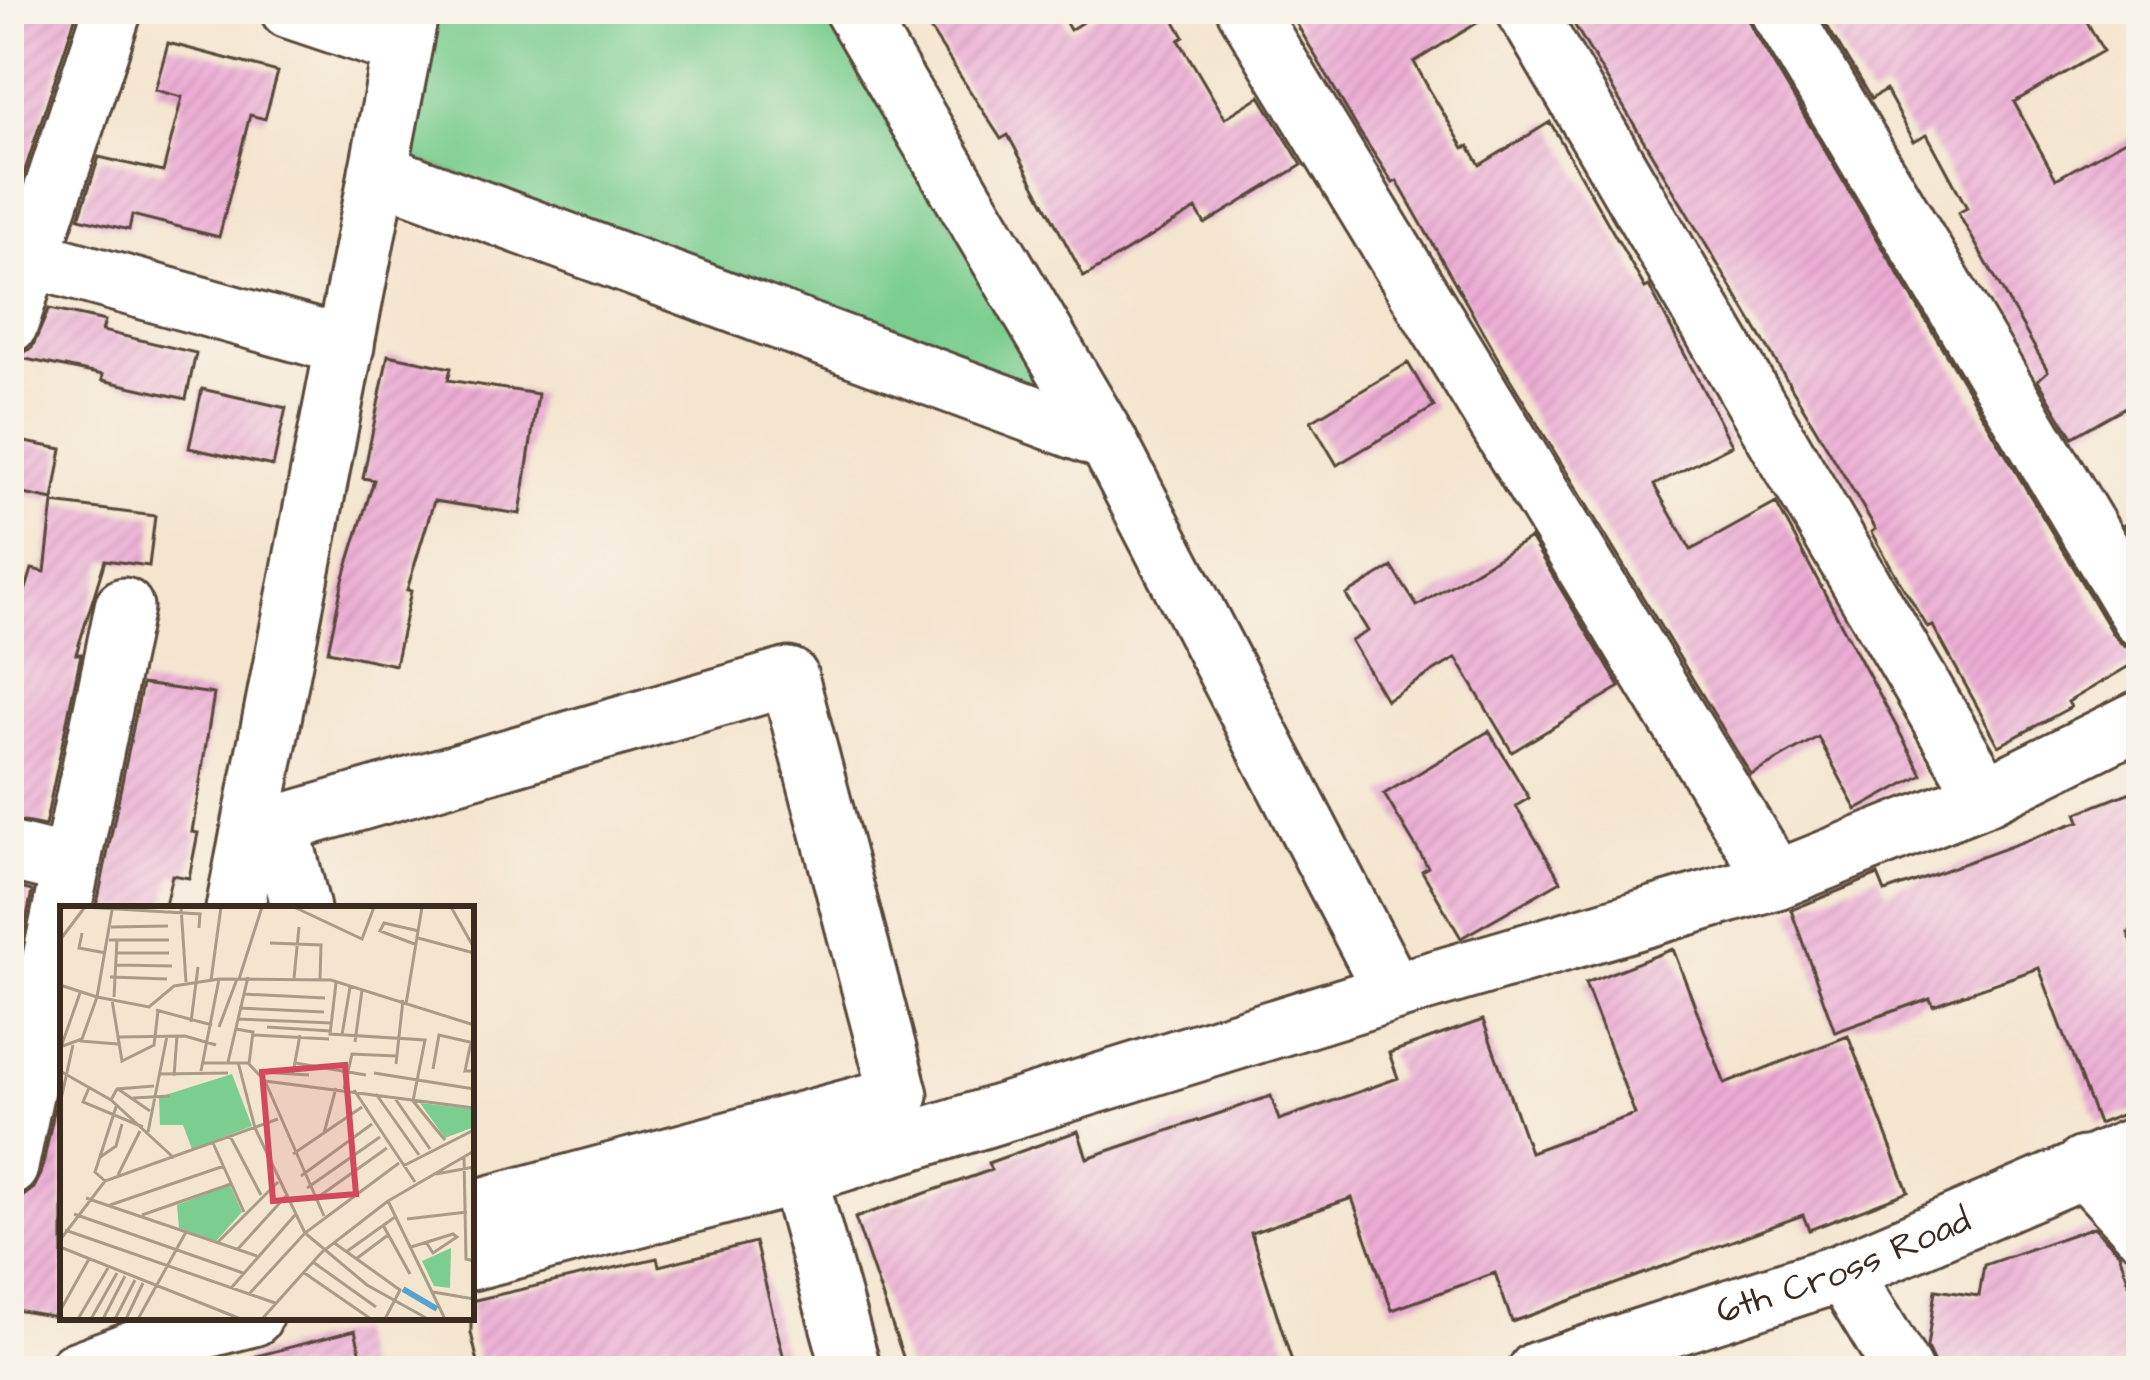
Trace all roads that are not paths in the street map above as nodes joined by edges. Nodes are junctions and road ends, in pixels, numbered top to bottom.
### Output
1 (113, 9) edge
2 (289, 9) edge
3 (853, 9) edge
4 (1246, 9) edge
5 (1525, 9) edge
6 (1779, 9) edge
7 (406, 28) edge
8 (378, 172) junction
9 (29, 258) junction
10 (9, 324) edge
11 (345, 346) junction
12 (1108, 442) junction
13 (124, 607) dead end
14 (2141, 618) edge
15 (2141, 719) edge
16 (1986, 796) junction
17 (265, 828) junction
18 (9, 850) edge
19 (70, 866) junction
20 (1776, 880) junction
21 (62, 906) edge
22 (237, 906) edge
23 (300, 906) edge
24 (60, 915) edge
25 (1393, 992) junction
26 (2141, 1144) edge
27 (2083, 1166) junction
28 (9, 1167) edge
29 (710, 1173) junction
30 (798, 1176) junction
31 (474, 1210) edge
32 (2141, 1228) edge
33 (474, 1260) edge
34 (1843, 1273) junction
35 (230, 1320) edge
36 (153, 1330) edge
37 (76, 1371) edge
38 (852, 1371) edge
39 (1537, 1371) edge
40 (1903, 1371) edge

1 - 9 street
2 - 7 street
3 - 12 street
4 - 20 street
5 - 16 street
6 - 14 street
7 - 8 street
8 - 11 street
8 - 12 street
9 - 10 street
9 - 11 street
11 - 17 street
12 - 25 street
13 - 19 street
15 - 16 street
16 - 20 street
17 - 22 street
17 - 23 street
17 - 29 street
18 - 19 street
19 - 21 street
20 - 25 street
24 - 28 street
25 - 30 street
26 - 27 street, 6th Cross Road
27 - 32 street
27 - 34 street, 6th Cross Road
29 - 30 street
29 - 31 street
29 - 33 street
30 - 38 street
34 - 39 street, 6th Cross Road
34 - 40 street
35 - 36 street
36 - 37 street

